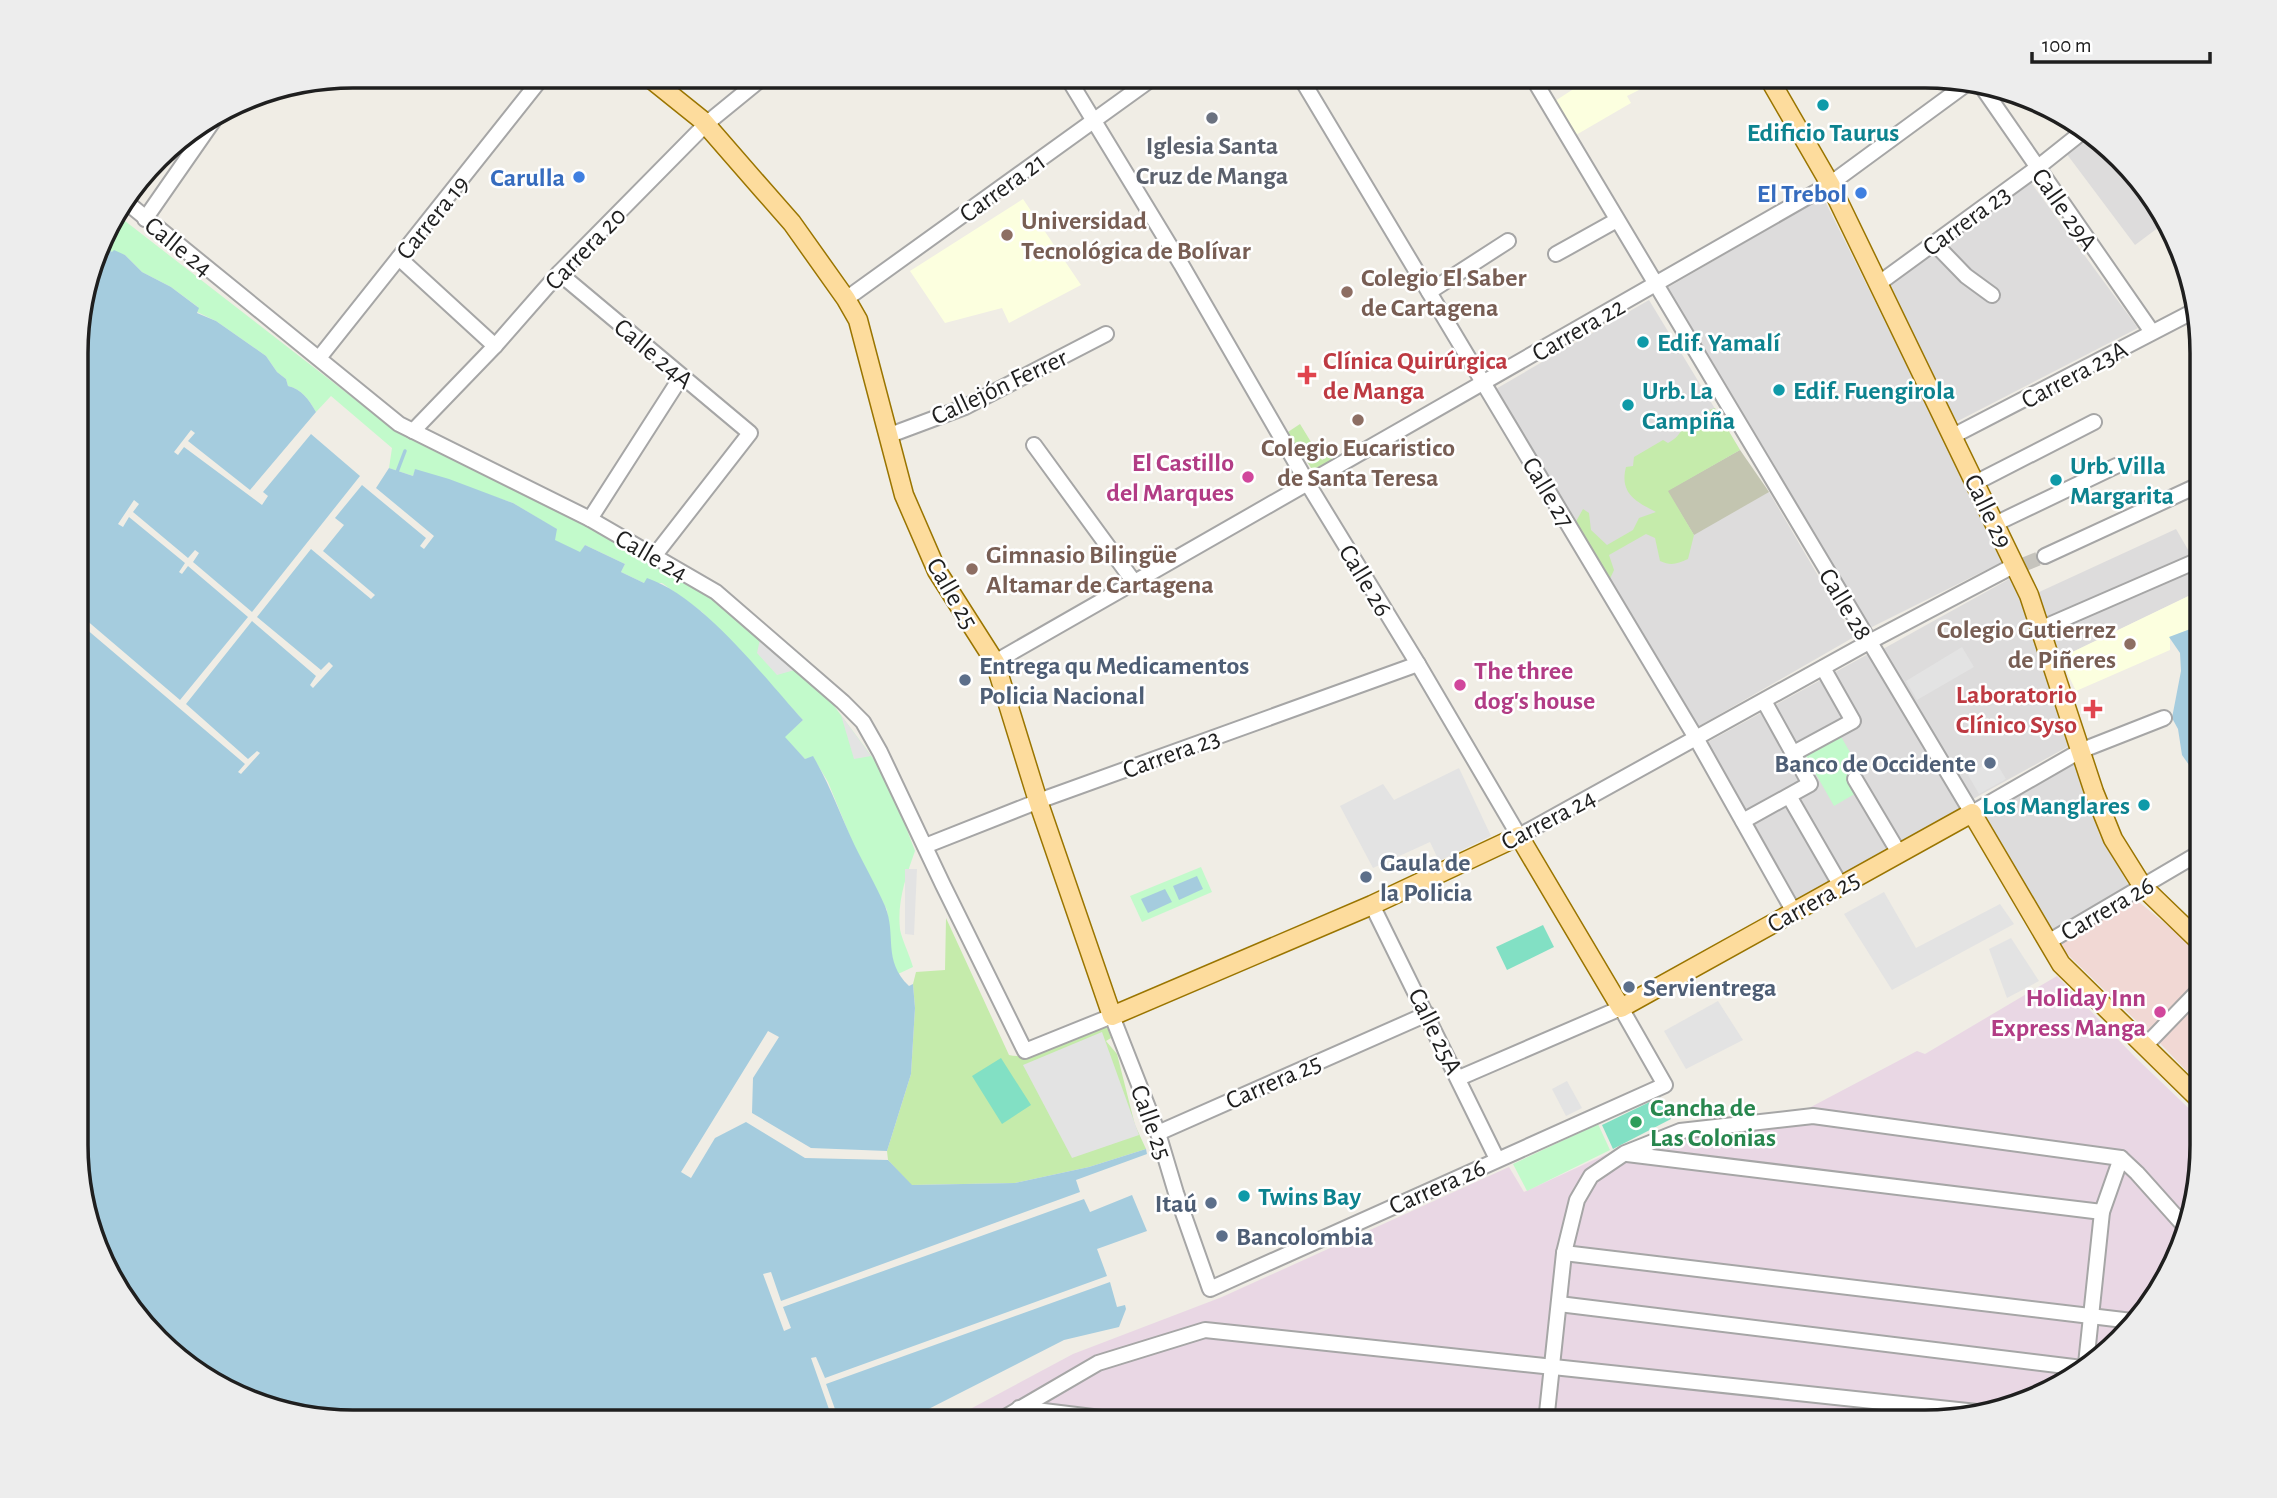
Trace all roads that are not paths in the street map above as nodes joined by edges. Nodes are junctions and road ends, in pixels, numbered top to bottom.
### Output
1 (534, 88) edge
2 (662, 88) edge
3 (750, 88) edge
4 (1074, 88) edge
5 (1139, 88) edge
6 (1307, 88) edge
7 (1539, 88) edge
8 (1775, 88) edge
9 (1958, 90) edge
10 (1988, 96) edge
11 (1094, 121) junction
12 (706, 124) junction
13 (206, 132) edge
14 (2077, 136) edge
15 (2037, 168) junction
16 (1830, 184) junction
17 (131, 206) edge
18 (145, 219) junction
19 (1616, 220) junction
20 (1508, 240) dead end
21 (1935, 244) junction
22 (1556, 254) dead end
23 (398, 258) junction
24 (559, 273) junction
25 (1878, 284) junction
26 (1655, 285) junction
27 (1429, 292) junction
28 (1992, 295) dead end
29 (846, 299) junction
30 (2186, 315) edge
31 (2152, 332) junction
32 (1106, 334) dead end
33 (495, 346) junction
34 (319, 358) junction
35 (681, 377) junction
36 (1483, 383) junction
37 (2094, 422) dead end
38 (413, 431) junction
39 (890, 435) junction
40 (1953, 436) junction
41 (1034, 446) dead end
42 (2116, 466) dead end
43 (1307, 482) junction
44 (1975, 483) junction
45 (2190, 489) edge
46 (590, 519) junction
47 (1995, 524) junction
48 (655, 555) junction
49 (2045, 556) tunnel mouth
50 (2190, 564) edge
51 (2019, 566) junction
52 (1134, 582) junction
53 (2040, 629) junction
54 (1869, 642) junction
55 (995, 662) junction
56 (1418, 664) junction
57 (1823, 668) junction
58 (1764, 701) junction
59 (2164, 718) dead end
60 (1696, 738) junction
61 (2080, 751) junction
62 (1794, 753) junction
63 (1855, 779) dead end
64 (1789, 796) junction
65 (1038, 801) junction
66 (1972, 813) junction
67 (1743, 821) junction
68 (1519, 836) junction
69 (925, 846) junction
70 (1899, 853) junction
71 (2190, 859) edge
72 (1841, 886) junction
73 (2143, 887) junction
74 (1372, 905) junction
75 (1794, 912) junction
76 (2190, 932) edge
77 (2048, 942) junction
78 (2190, 1000) edge
79 (1621, 1008) junction
80 (1427, 1014) junction
81 (1112, 1016) junction
82 (2146, 1046) junction
83 (1025, 1051) joint
84 (1459, 1078) junction
85 (1665, 1085) joint
86 (2190, 1090) edge
87 (1158, 1133) junction
88 (1625, 1153) junction
89 (2121, 1158) junction
90 (1497, 1159) junction
91 (2102, 1212) junction
92 (2178, 1219) edge
93 (1564, 1253) junction
94 (1210, 1289) joint
95 (1559, 1304) junction
96 (2090, 1317) junction
97 (2124, 1320) edge
98 (2088, 1355) edge
99 (1553, 1366) junction
100 (2071, 1367) edge
101 (1019, 1408) junction
102 (1950, 1409) edge
103 (1016, 1410) edge
104 (1035, 1410) edge
105 (1548, 1410) edge

1 - 23 street, Carrera 19
2 - 12 main road, Calle 25
3 - 12 street, Carrera 20
4 - 11 street, Calle 26
5 - 11 street, Carrera 21
6 - 27 street, Calle 27
7 - 19 street, Calle 28
8 - 16 main road, Calle 29
9 - 16 street, Carrera 22
10 - 15 street, Calle 29A
11 - 29 street, Carrera 21
11 - 43 street, Calle 26
12 - 24 street, Carrera 20
12 - 29 main road, Calle 25
13 - 18 street
14 - 15 street, Carrera 23
15 - 21 street, Carrera 23
15 - 31 street, Calle 29A
16 - 25 main road, Calle 29
16 - 26 street, Carrera 22
17 - 18 street, Calle 24
18 - 34 street, Calle 24
19 - 22 street
19 - 26 street, Calle 28
20 - 27 street
21 - 25 street, Carrera 23
21 - 28 street
23 - 33 street
23 - 34 street, Carrera 19
24 - 33 street, Carrera 20
24 - 35 street, Calle 24A
25 - 40 main road, Calle 29
26 - 36 street, Carrera 22
26 - 54 street, Calle 28
27 - 36 street, Calle 27
29 - 39 main road, Calle 25
30 - 31 street, Carrera 23A
31 - 40 street, Carrera 23A
32 - 39 street, Callejón Ferrer
33 - 38 street, Carrera 20
34 - 38 street, Calle 24
35 - 46 street
35 - 48 street, Calle 24A
36 - 43 street, Carrera 22
36 - 60 street, Calle 27
37 - 44 street
38 - 46 street, Calle 24
39 - 55 main road, Calle 25
40 - 44 main road, Calle 29
41 - 52 street
42 - 47 street
43 - 52 street, Carrera 22
43 - 56 street, Calle 26
44 - 47 main road, Calle 29
45 - 49 street
46 - 48 street, Calle 24
47 - 51 main road, Calle 29
48 - 69 street, Calle 24
50 - 53 street
51 - 53 main road, Calle 29
51 - 54 street, Carrera 24
52 - 55 street, Carrera 22
53 - 61 main road, Calle 29
54 - 57 street, Carrera 24
54 - 66 street, Calle 28
55 - 65 main road, Calle 25
56 - 65 street, Carrera 23
56 - 68 street, Calle 26
57 - 58 street, Carrera 24
57 - 62 street
58 - 60 street, Carrera 24
58 - 62 street
59 - 61 street, Carrera 25
60 - 67 street, Calle 27
60 - 68 street, Carrera 24
61 - 66 street, Carrera 25
61 - 73 main road, Calle 29
62 - 64 street
63 - 70 street
64 - 67 street
64 - 72 street
65 - 69 street, Carrera 23
65 - 81 main road, Calle 25
66 - 70 main road, Carrera 25
66 - 77 main road, Calle 28
67 - 75 street, Calle 27
68 - 74 main road, Carrera 24
68 - 79 main road, Calle 26
69 - 83 street, Calle 24
70 - 72 main road, Carrera 25
71 - 73 street, Carrera 26
72 - 75 main road, Carrera 25
73 - 76 main road, Calle 29
73 - 77 street, Carrera 26
74 - 80 street, Calle 25A
74 - 81 main road, Carrera 24
75 - 79 main road, Carrera 25
77 - 82 main road, Calle 28
78 - 82 street
79 - 84 street, Carrera 25
79 - 85 street, Calle 26
80 - 84 street, Calle 25A
80 - 87 street, Carrera 25
81 - 83 street, Carrera 24
81 - 87 street, Calle 25
82 - 86 main road, Calle 28
84 - 90 street, Calle 25A
85 - 90 street, Carrera 26
87 - 94 street, Calle 25
88 - 89 street
88 - 91 street
88 - 93 street
89 - 91 street
89 - 92 street
90 - 94 street, Carrera 26
91 - 96 street
93 - 95 street
93 - 96 street
95 - 99 street
95 - 100 street
96 - 97 street
96 - 98 street
99 - 101 street
99 - 102 street
99 - 105 street
101 - 103 street
101 - 104 street

